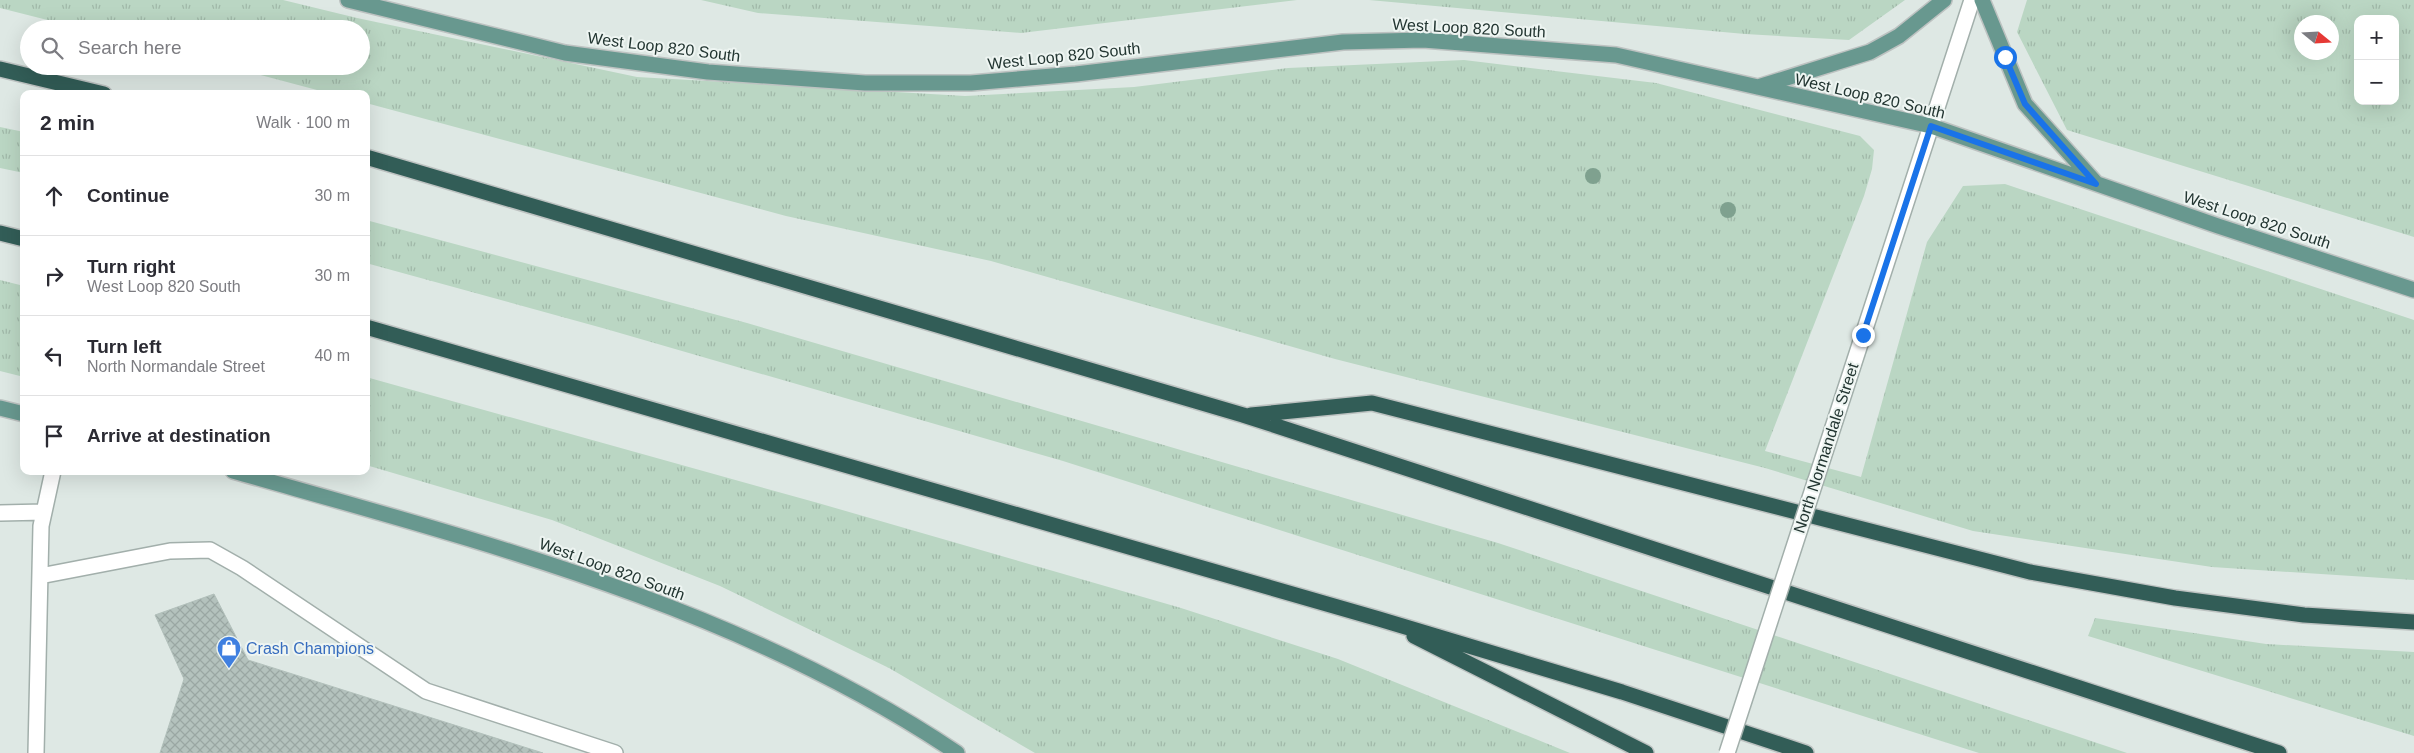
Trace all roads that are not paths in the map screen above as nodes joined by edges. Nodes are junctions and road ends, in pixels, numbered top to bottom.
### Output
1 (348, 0) edge
2 (1944, 0) edge
3 (1972, 0) edge
4 (1982, 0) edge
5 (0, 69) edge
6 (20, 74) edge
7 (25, 75) edge
8 (1758, 87) junction
9 (87, 90) edge
10 (1931, 126) junction
11 (370, 158) edge
12 (2096, 184) junction
13 (0, 233) edge
14 (20, 238) edge
15 (2414, 290) edge
16 (370, 328) edge
17 (0, 408) edge
18 (20, 413) edge
19 (1244, 415) junction
20 (52, 475) edge
21 (247, 475) edge
22 (44, 512) junction
23 (0, 513) edge
24 (40, 576) junction
25 (1379, 618) junction
26 (2414, 622) edge
27 (36, 753) edge
28 (615, 753) edge
29 (957, 753) edge
30 (1646, 753) edge
31 (1727, 753) edge
32 (1806, 753) edge
33 (2279, 753) edge

1 - 8 main road, West Loop 820 South
2 - 8 main road
3 - 10 street, North Normandale Street
4 - 12 main road
5 - 6 highway
7 - 9 highway
8 - 10 main road, West Loop 820 South
10 - 12 main road, West Loop 820 South
10 - 31 street, North Normandale Street, bridge
11 - 19 highway
12 - 15 main road, West Loop 820 South
13 - 14 highway
16 - 25 highway
17 - 18 main road
19 - 26 highway
19 - 33 highway
20 - 22 street
21 - 29 main road, West Loop 820 South
22 - 23 street
22 - 24 street
24 - 27 street
24 - 28 street
25 - 30 highway
25 - 32 highway

